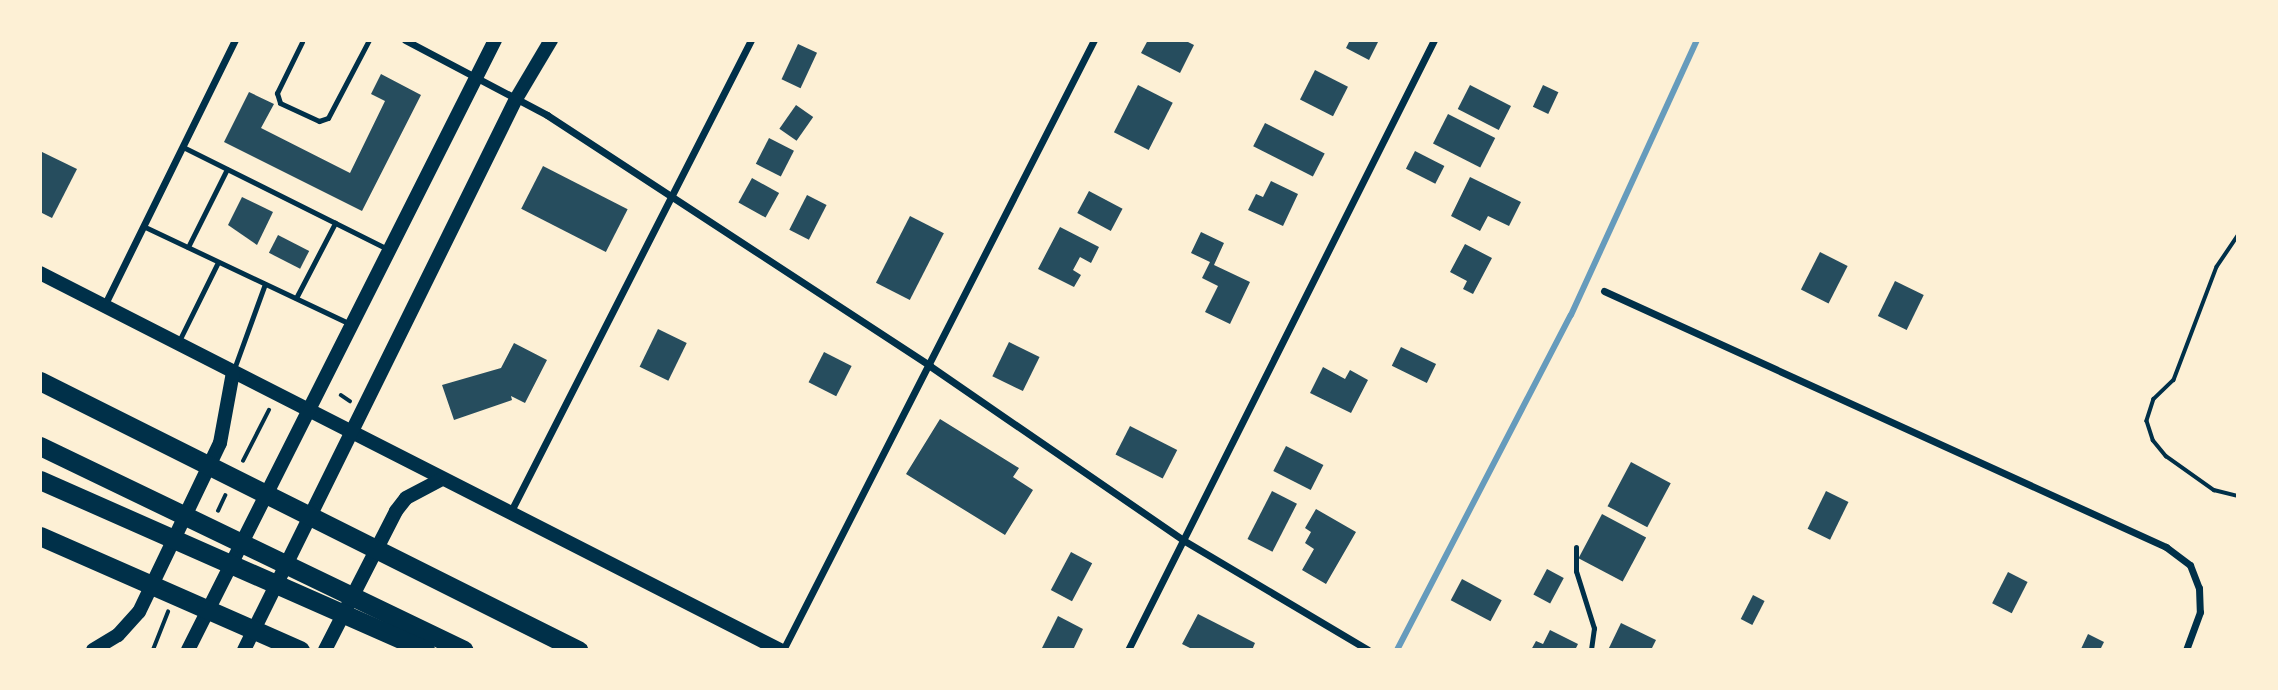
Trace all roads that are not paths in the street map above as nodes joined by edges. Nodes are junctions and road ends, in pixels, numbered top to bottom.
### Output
1 (235, 40) edge
2 (369, 40) edge
3 (405, 40) edge
4 (495, 40) edge
5 (551, 40) edge
6 (751, 40) edge
7 (1094, 40) edge
8 (1434, 40) edge
9 (302, 42) edge
10 (475, 78) junction
11 (516, 99) junction
12 (183, 147) junction
13 (227, 169) junction
14 (671, 197) junction
15 (335, 223) junction
16 (143, 226) junction
17 (188, 247) junction
18 (388, 249) junction
19 (218, 262) junction
20 (40, 273) edge
21 (265, 284) junction
22 (1604, 291) dead end
23 (296, 298) junction
24 (104, 306) junction
25 (350, 324) junction
26 (178, 344) junction
27 (930, 366) junction
28 (233, 372) junction
29 (40, 381) edge
30 (307, 410) junction
31 (351, 432) junction
32 (40, 446) edge
33 (40, 454) edge
34 (40, 474) edge
35 (442, 479) junction
36 (40, 480) edge
37 (119, 486) junction
38 (109, 507) junction
39 (509, 514) junction
40 (40, 536) edge
41 (1183, 540) junction
42 (1576, 547) dead end
43 (405, 631) junction
44 (93, 650) edge
45 (188, 650) edge
46 (244, 650) edge
47 (300, 650) edge
48 (325, 650) edge
49 (425, 650) edge
50 (463, 650) edge
51 (578, 650) edge
52 (781, 650) edge
53 (1128, 650) edge
54 (1367, 650) edge
55 (1591, 650) edge
56 (2186, 650) edge

1 - 12 street
2 - 9 lane
3 - 10 street
4 - 10 main road
5 - 11 main road
6 - 14 street
7 - 27 street
8 - 41 street
10 - 11 street
10 - 18 main road
11 - 14 street
11 - 31 main road
12 - 13 lane
12 - 16 street
13 - 15 lane
13 - 17 lane
14 - 27 street
14 - 39 street
15 - 18 lane
15 - 23 lane
16 - 17 lane
16 - 24 street
17 - 19 lane
18 - 25 main road
19 - 21 lane
19 - 26 lane
20 - 24 main road
21 - 23 lane
21 - 28 lane
22 - 56 street
23 - 25 lane
24 - 26 main road
25 - 30 main road
26 - 28 main road
27 - 41 street
27 - 52 street
28 - 30 main road
28 - 44 main road
29 - 51 highway
30 - 31 main road
30 - 45 main road
31 - 35 main road
31 - 46 main road
32 - 37 highway
33 - 37 highway
34 - 38 highway
35 - 39 main road
35 - 48 main road
36 - 38 highway
37 - 43 highway
38 - 43 highway
39 - 52 main road
40 - 47 highway
41 - 53 street
41 - 54 street
42 - 55 lane
43 - 49 highway
43 - 50 highway

